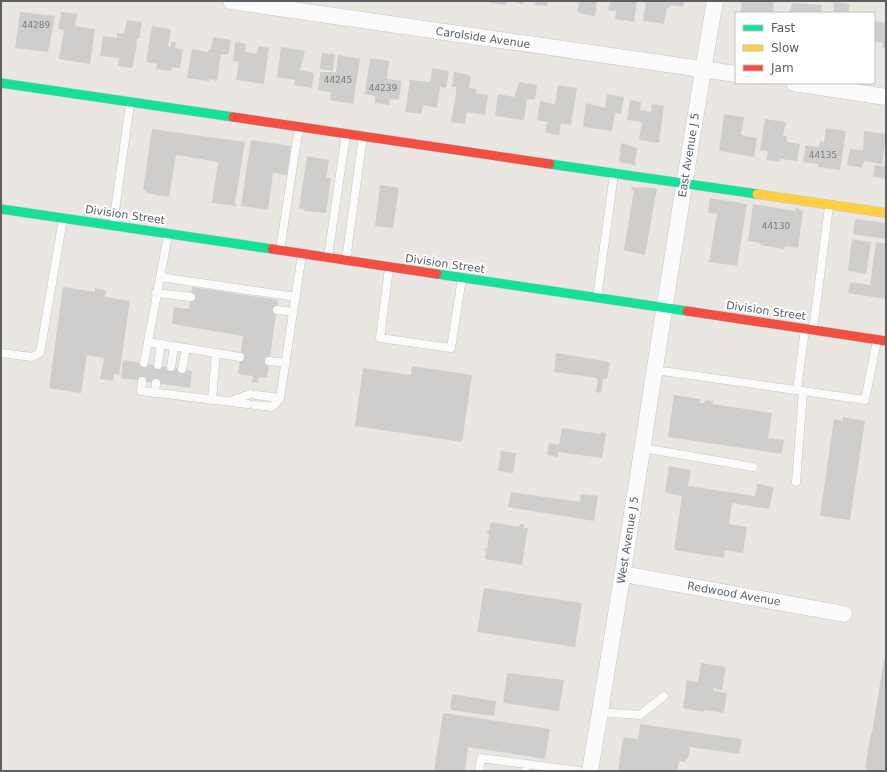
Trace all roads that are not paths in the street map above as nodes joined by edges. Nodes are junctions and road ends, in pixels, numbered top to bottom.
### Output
1 (231, 1) edge
2 (715, 1) edge
3 (703, 69) junction
4 (735, 74) edge
5 (1, 83) edge
6 (801, 84) edge
7 (886, 97) edge
8 (130, 101) junction
9 (299, 126) junction
10 (346, 133) junction
11 (364, 135) junction
12 (614, 172) junction
13 (684, 182) junction
14 (830, 205) junction
15 (1, 209) edge
16 (886, 213) edge
17 (63, 218) junction
18 (113, 226) junction
19 (168, 234) junction
20 (280, 251) junction
21 (302, 254) junction
22 (328, 258) junction
23 (346, 260) junction
24 (390, 267) junction
25 (160, 277) junction
26 (462, 278) junction
27 (156, 293) junction
28 (191, 297) dead end
29 (296, 297) junction
30 (596, 298) junction
31 (664, 309) junction
32 (277, 310) dead end
33 (293, 312) junction
34 (809, 330) junction
35 (881, 340) edge
36 (148, 342) junction
37 (161, 344) junction
38 (174, 347) junction
39 (186, 349) junction
40 (1, 353) edge
41 (216, 353) junction
42 (240, 357) dead end
43 (269, 361) dead end
44 (144, 363) dead end
45 (286, 363) junction
46 (158, 365) dead end
47 (171, 367) dead end
48 (182, 369) dead end
49 (654, 370) junction
50 (142, 381) dead end
51 (156, 383) dead end
52 (168, 385) dead end
53 (179, 387) dead end
54 (800, 390) junction
55 (155, 393) junction
56 (167, 394) junction
57 (178, 396) junction
58 (280, 398) junction
59 (212, 400) junction
60 (230, 402) junction
61 (643, 448) junction
62 (753, 467) dead end
63 (796, 482) dead end
64 (624, 574) junction
65 (844, 614) dead end
66 (664, 696) dead end
67 (600, 712) junction
68 (526, 768) edge
69 (479, 771) edge
70 (579, 771) edge
71 (590, 771) edge

1 - 3 street, Carolside Avenue
2 - 3 street, East Avenue J 5
3 - 4 street, Carolside Avenue
3 - 13 street, East Avenue J 5
5 - 8 street
6 - 7 street
8 - 9 street
8 - 18 lane
9 - 10 street
9 - 20 lane
10 - 11 street
10 - 22 lane
11 - 12 street
11 - 23 lane
12 - 13 street
12 - 30 lane
13 - 14 street
13 - 31 street, East Avenue J 5
14 - 16 street
14 - 34 lane
15 - 17 street, Division Street
17 - 18 street, Division Street
17 - 40 lane
18 - 19 street, Division Street
19 - 20 street, Division Street
19 - 25 lane
20 - 21 street, Division Street
21 - 22 street, Division Street
21 - 29 lane
22 - 23 street, Division Street
23 - 24 street, Division Street
24 - 26 street, Division Street
24 - 26 lane
25 - 27 lane
25 - 29 lane
26 - 30 street, Division Street
27 - 28 lane
27 - 36 lane
29 - 33 lane
30 - 31 street, Division Street
31 - 34 street, Division Street
31 - 49 street, West Avenue J 5
32 - 33 lane
33 - 45 lane
34 - 35 street, Division Street
34 - 54 lane
35 - 54 lane
36 - 37 lane
36 - 44 lane
37 - 38 lane
37 - 46 lane
38 - 39 lane
38 - 47 lane
39 - 41 lane
39 - 48 lane
41 - 42 lane
41 - 59 lane
43 - 45 lane
45 - 58 lane
49 - 54 lane
49 - 61 street, West Avenue J 5
50 - 55 lane
51 - 55 lane
52 - 56 lane
53 - 57 lane
54 - 63 lane
55 - 56 lane
56 - 57 lane
57 - 59 lane
58 - 60 lane
58 - 60 lane
59 - 60 lane
61 - 62 lane
61 - 64 street, West Avenue J 5
64 - 65 street, Redwood Avenue
64 - 67 street, West Avenue J 5
66 - 67 lane
67 - 71 street, West Avenue J 5
68 - 69 lane
68 - 70 lane

